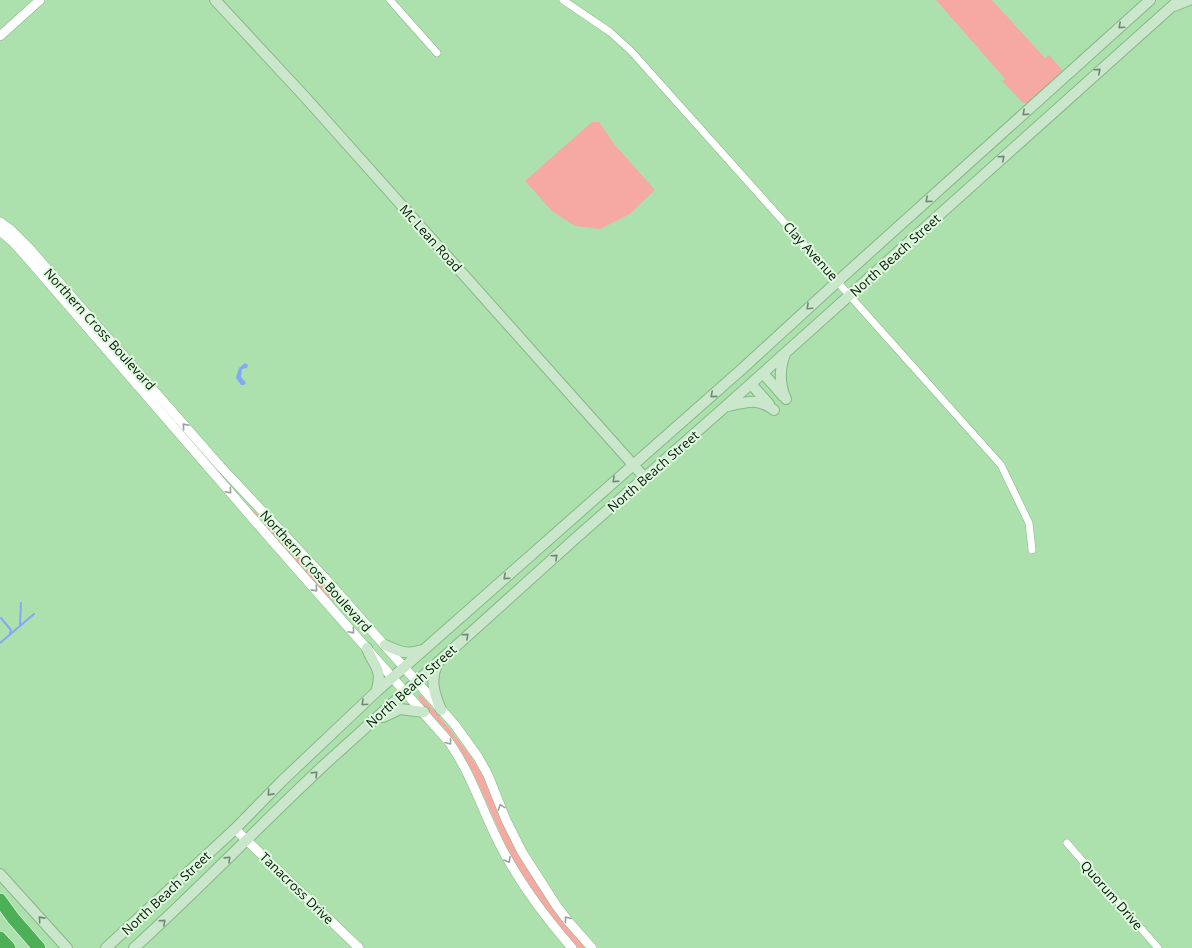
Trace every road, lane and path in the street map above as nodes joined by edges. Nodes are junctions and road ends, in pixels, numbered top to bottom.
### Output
1 (40, 0) edge
2 (216, 0) edge
3 (390, 0) edge
4 (563, 0) edge
5 (1150, 0) edge
6 (1179, 0) edge
7 (1189, 0) edge
8 (1170, 8) junction
9 (0, 36) edge
10 (437, 54) dead end
11 (1071, 72) junction
12 (1083, 85) junction
13 (0, 222) edge
14 (0, 231) edge
15 (838, 281) junction
16 (850, 295) junction
17 (784, 354) junction
18 (763, 373) junction
19 (751, 384) junction
20 (726, 406) junction
21 (211, 455) junction
22 (204, 462) junction
23 (633, 464) junction
24 (645, 478) junction
25 (1032, 550) dead end
26 (385, 645) junction
27 (367, 648) junction
28 (428, 648) junction
29 (438, 662) junction
30 (405, 668) junction
31 (393, 677) junction
32 (417, 681) junction
33 (406, 691) junction
34 (376, 692) junction
35 (441, 710) junction
36 (424, 712) junction
37 (365, 728) junction
38 (235, 829) junction
39 (247, 841) junction
40 (1067, 843) dead end
41 (0, 874) edge
42 (0, 900) edge
43 (0, 914) edge
44 (0, 938) edge
45 (9, 948) edge
46 (30, 948) edge
47 (39, 948) edge
48 (67, 948) edge
49 (106, 948) edge
50 (134, 948) edge
51 (359, 948) edge
52 (572, 948) edge
53 (592, 948) edge
54 (1158, 948) edge

1 - 9 street
2 - 23 main road, Mc Lean Road
3 - 10 street
4 - 15 street, Clay Avenue
5 -> 11 main road, North Beach Street
6 - 8 main road, North Beach Street
7 - 8 main road
12 -> 8 main road, North Beach Street
11 - 12 main road
11 -> 15 main road, North Beach Street
16 -> 12 main road, North Beach Street
21 -> 13 street, Northern Cross Boulevard
14 - 22 street, Northern Cross Boulevard
15 - 16 street, Clay Avenue
15 -> 23 main road, North Beach Street
16 - 17 main road, North Beach Street
16 - 25 street, Clay Avenue
17 - 18 main road, North Beach Street
17 - 18 main road
18 - 19 main road, North Beach Street
19 - 20 main road, North Beach Street
19 - 20 main road
20 - 24 main road, North Beach Street
21 - 22 street
21 - 26 street, Northern Cross Boulevard
22 -> 27 street, Northern Cross Boulevard
23 - 24 main road, Mc Lean Road
23 -> 28 main road, North Beach Street
29 -> 24 main road, North Beach Street
26 - 28 main road
26 - 30 street, Northern Cross Boulevard
27 - 31 street, Northern Cross Boulevard
27 - 34 main road
28 - 30 main road, North Beach Street
29 - 32 main road, North Beach Street
29 - 35 main road
30 - 31 main road, North Beach Street
30 - 32 street, Northern Cross Boulevard
31 - 33 street, Northern Cross Boulevard
31 - 34 main road, North Beach Street
32 - 33 main road, North Beach Street
32 - 35 street, Northern Cross Boulevard
33 - 36 street, Northern Cross Boulevard
33 - 37 main road, North Beach Street
34 -> 38 main road, North Beach Street
53 -> 35 street, Northern Cross Boulevard
36 - 37 main road
36 -> 52 street, Northern Cross Boulevard
39 -> 37 main road, North Beach Street
38 - 39 street, Tanacross Drive
38 - 49 main road, North Beach Street
50 -> 39 main road, North Beach Street
39 - 51 street, Tanacross Drive
40 - 54 street, Quorum Drive
48 -> 41 main road
42 - 47 highway
43 - 46 highway
44 - 45 highway

